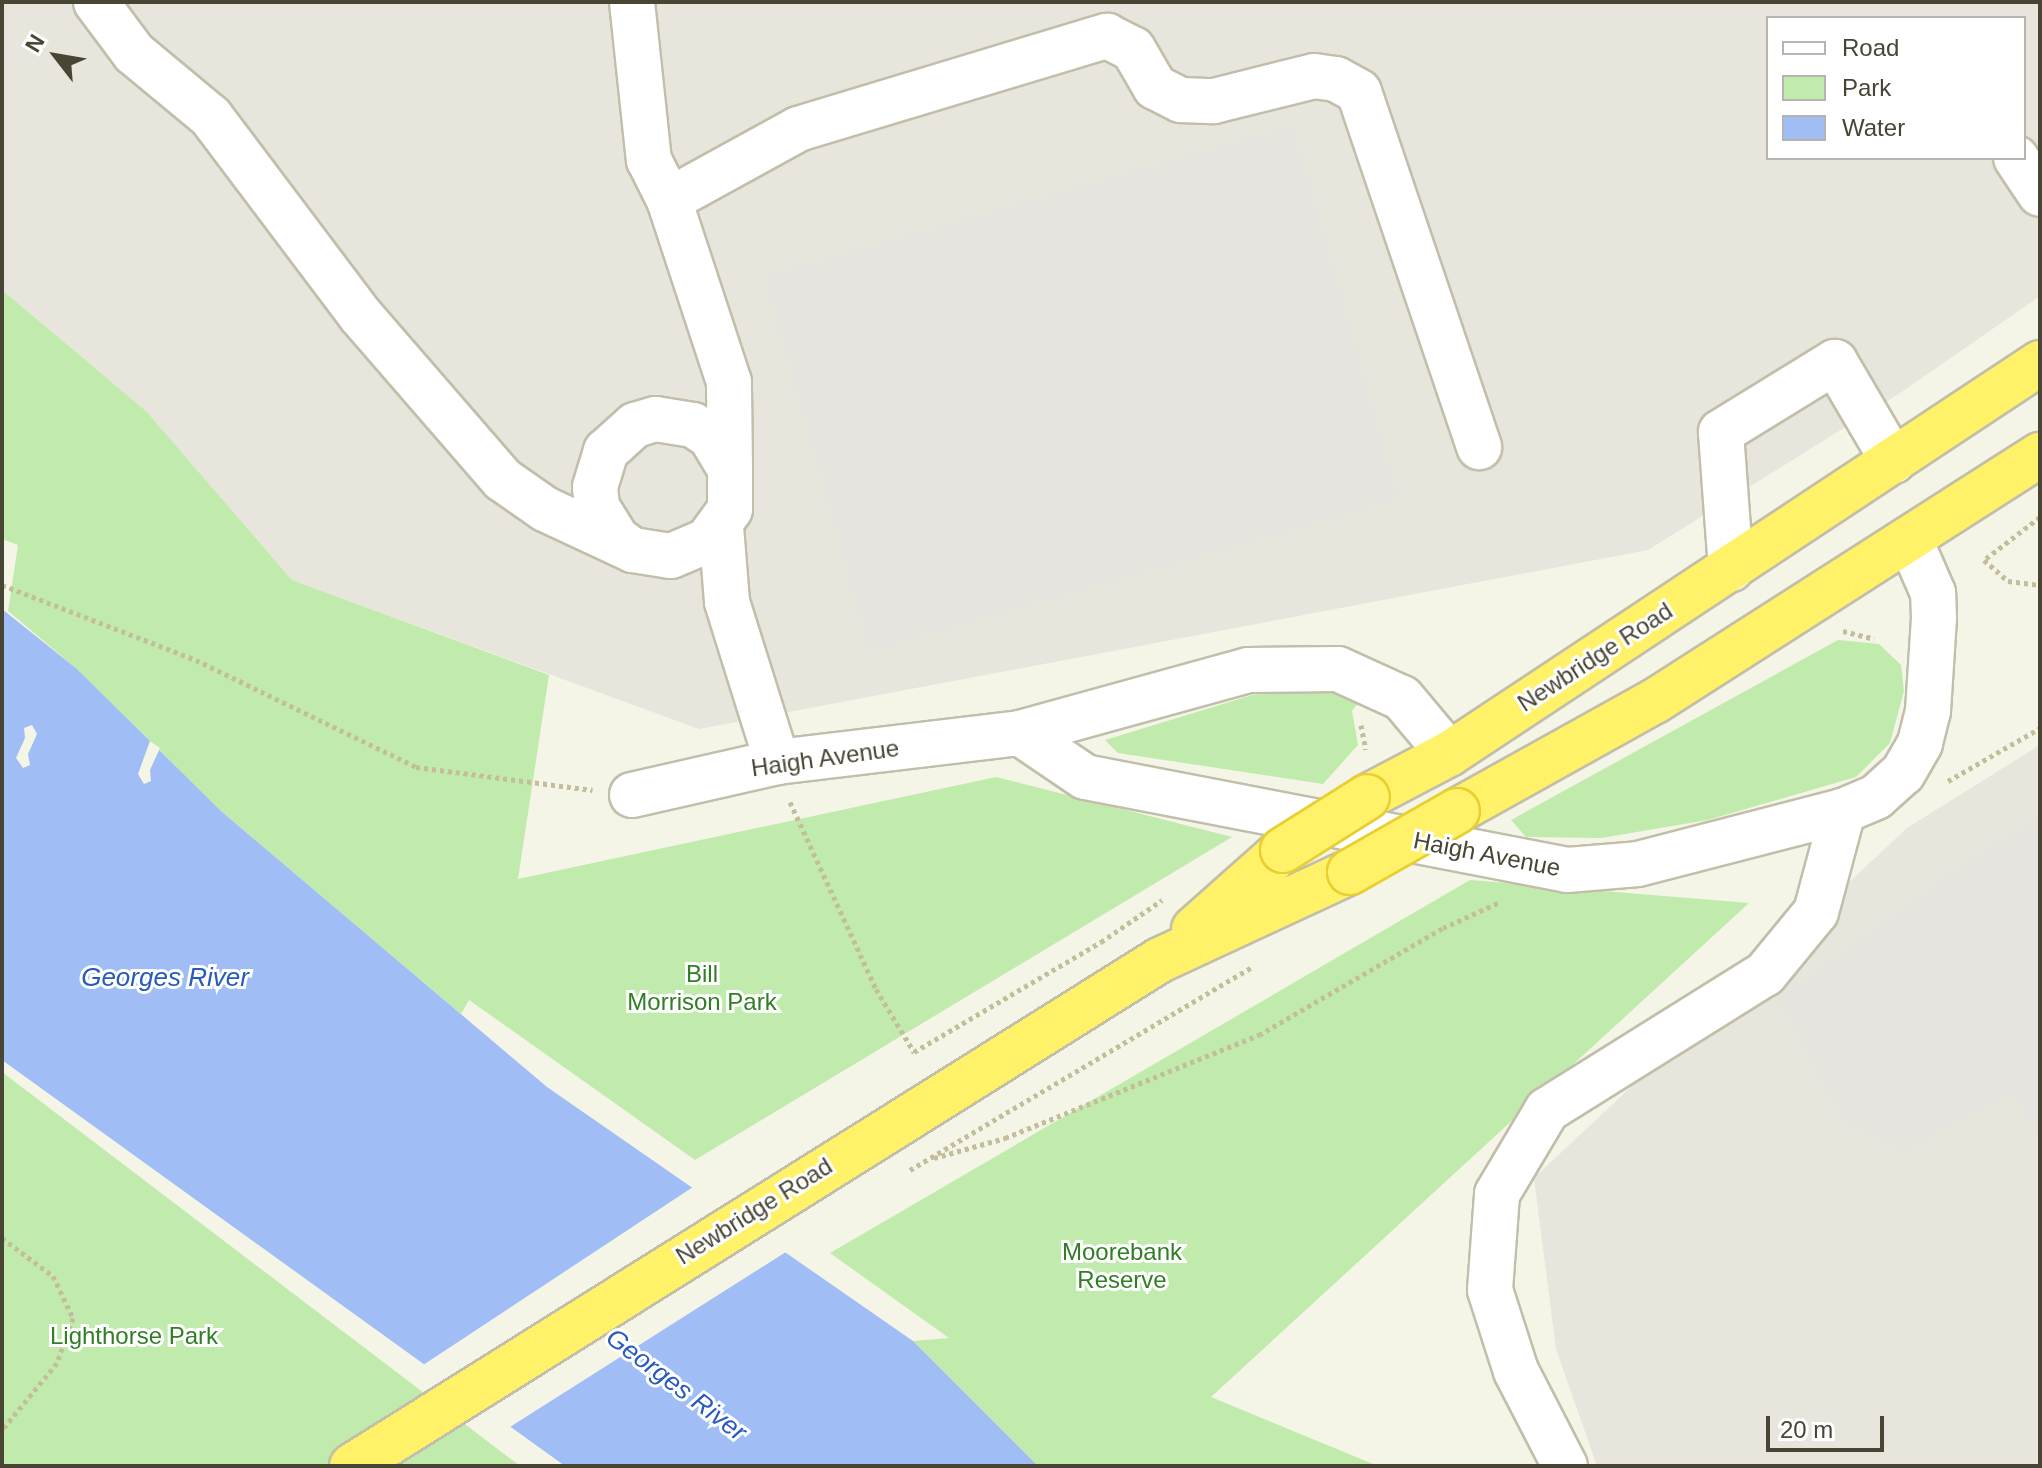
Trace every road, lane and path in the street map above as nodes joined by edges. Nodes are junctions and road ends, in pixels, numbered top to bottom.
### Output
1 (96, 2) edge
2 (632, 2) edge
3 (2017, 160) edge
4 (2040, 194) edge
5 (669, 200) junction
6 (2040, 363) edge
7 (1479, 447) dead end
8 (2040, 455) edge
9 (1893, 461) junction
10 (730, 469) junction
11 (2040, 517) edge
12 (721, 527) junction
13 (1910, 540) junction
14 (642, 553) junction
15 (1731, 569) junction
16 (2, 585) edge
17 (2040, 585) edge
18 (727, 602) junction
19 (1020, 733) junction
20 (1449, 754) junction
21 (777, 762) junction
22 (632, 795) joint
23 (1843, 811) junction
24 (1514, 895) dead end
25 (1166, 896) dead end
26 (1160, 960) junction
27 (1263, 960) dead end
28 (934, 1158) junction
29 (900, 1175) dead end
30 (2, 1238) edge
31 (2, 1430) edge
32 (352, 1466) edge
33 (1565, 1466) edge

1 - 14 street
2 - 5 street
3 - 4 street
5 - 7 street
5 - 10 street
6 - 9 highway, Newbridge Road
8 - 13 highway, Newbridge Road
9 - 15 highway, Newbridge Road
9 - 15 street
10 - 12 street
10 - 14 street
11 - 17 path
12 - 14 street
12 - 18 street
13 - 23 street, Haigh Avenue
13 - 26 highway, Newbridge Road, bridge
14 - 18 street
15 - 20 highway, Newbridge Road
16 - 22 path
18 - 21 street
19 - 20 street, Haigh Avenue
19 - 21 street, Haigh Avenue
19 - 23 street, Haigh Avenue
20 - 26 highway, Newbridge Road, bridge
21 - 22 street, Haigh Avenue
21 - 25 path
23 - 33 street
24 - 28 path
26 - 32 highway, Newbridge Road
27 - 28 path
28 - 29 path
30 - 31 path

